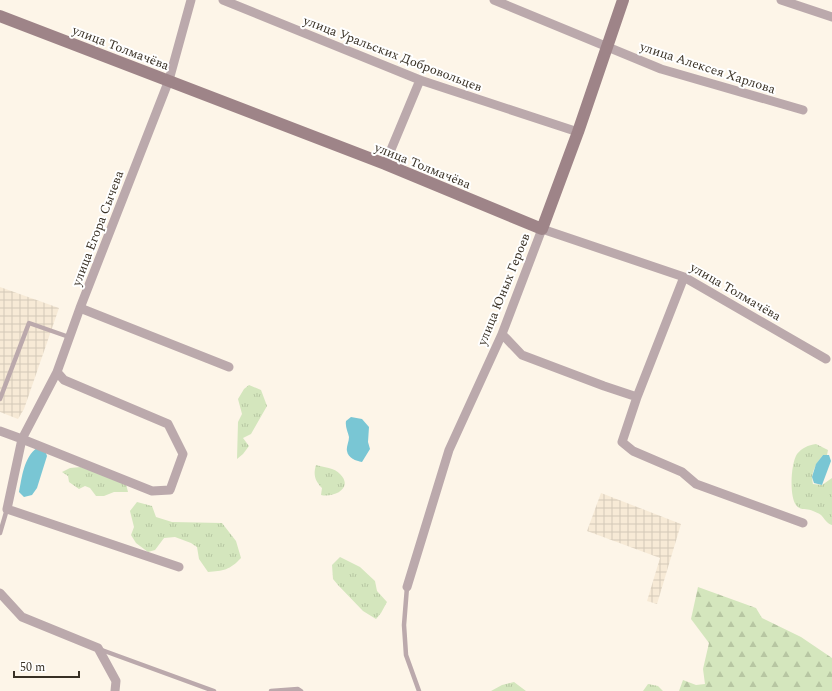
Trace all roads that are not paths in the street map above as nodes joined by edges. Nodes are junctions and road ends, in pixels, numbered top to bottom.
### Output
1 (191, 0) edge
2 (223, 0) edge
3 (494, 0) edge
4 (623, 0) edge
5 (781, 0) edge
6 (0, 16) edge
7 (832, 17) edge
8 (606, 47) junction
9 (169, 80) junction
10 (420, 80) junction
11 (803, 110) dead end
12 (578, 132) junction
13 (385, 164) junction
14 (542, 229) junction
15 (684, 276) junction
16 (80, 308) junction
17 (502, 334) junction
18 (69, 337) junction
19 (826, 359) dead end
20 (230, 367) dead end
21 (57, 372) junction
22 (637, 397) junction
23 (0, 399) edge
24 (0, 431) edge
25 (22, 439) junction
26 (7, 509) junction
27 (803, 523) dead end
28 (0, 533) edge
29 (179, 567) dead end
30 (406, 587) joint
31 (0, 593) edge
32 (98, 648) junction
33 (115, 691) edge
34 (214, 691) edge
35 (271, 691) edge
36 (301, 691) edge
37 (419, 691) edge

1 - 9 street, улица Егора Сычева
2 - 10 street, улица Уральских Добровольцев
3 - 8 street, улица Алексея Харлова
4 - 8 street, улица Юных Героев
5 - 7 street
6 - 9 street, улица Толмачёва
8 - 11 street, улица Алексея Харлова
8 - 12 street, улица Юных Героев
9 - 13 street, улица Толмачёва
9 - 16 street, улица Егора Сычева
10 - 12 street, улица Уральских Добровольцев
10 - 13 street
12 - 14 street, улица Юных Героев
13 - 14 street, улица Толмачёва
14 - 15 street, улица Толмачёва
14 - 17 street, улица Юных Героев
15 - 19 street, улица Толмачёва
15 - 22 street
16 - 18 street, улица Егора Сычева
16 - 20 street
17 - 22 street
17 - 30 street, улица Юных Героев
18 - 21 street, улица Егора Сычева
18 - 23 lane
21 - 25 street, улица Егора Сычева
21 - 25 street
22 - 27 street
24 - 25 street
25 - 26 street, улица Егора Сычева
26 - 28 lane
26 - 29 street
30 - 37 lane
31 - 32 street
32 - 33 street
32 - 34 lane
35 - 36 lane

